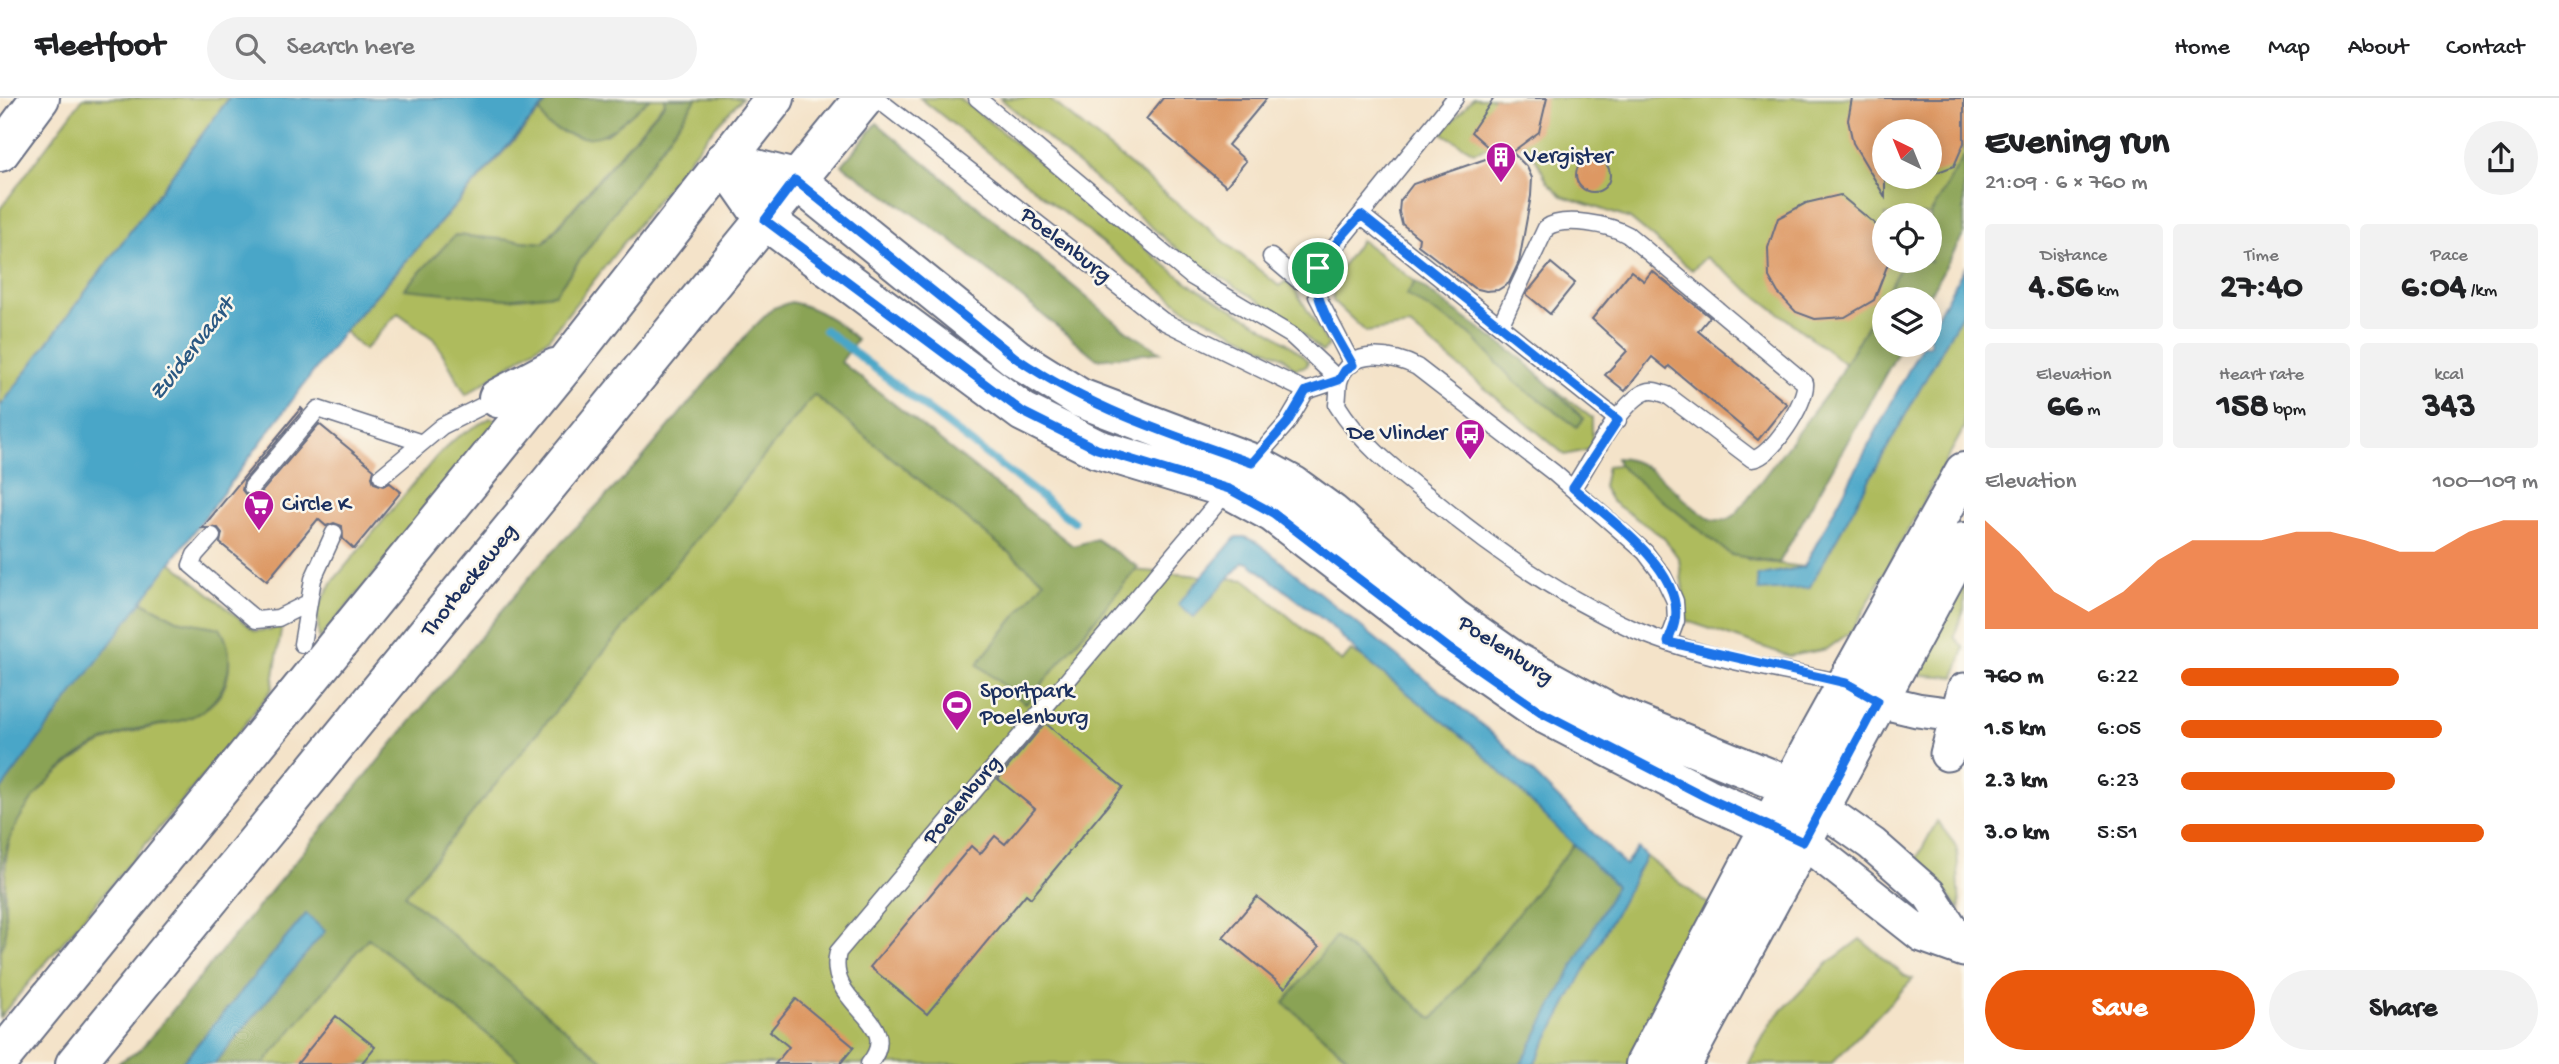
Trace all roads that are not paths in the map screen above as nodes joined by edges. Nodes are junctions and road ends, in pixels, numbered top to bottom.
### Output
1 (40, 98) edge
2 (775, 98) edge
3 (864, 98) edge
4 (876, 98) edge
5 (977, 98) edge
6 (1455, 98) edge
7 (6, 133) edge
8 (724, 161) junction
9 (795, 180) junction
10 (1361, 215) junction
11 (765, 220) junction
12 (1271, 257) dead end
13 (1315, 281) junction
14 (1500, 326) junction
15 (569, 360) junction
16 (1353, 365) junction
17 (1339, 380) junction
18 (1306, 391) junction
19 (498, 398) joint
20 (1618, 420) junction
21 (419, 442) junction
22 (1964, 472) edge
23 (382, 476) dead end
24 (1241, 476) junction
25 (252, 487) dead end
26 (1573, 488) junction
27 (334, 533) dead end
28 (212, 536) dead end
29 (1964, 542) edge
30 (308, 603) junction
31 (1668, 642) junction
32 (302, 644) joint
33 (1862, 692) junction
34 (1960, 702) edge
35 (279, 719) junction
36 (1947, 754) dead end
37 (1788, 790) junction
38 (1821, 808) junction
39 (1768, 827) junction
40 (1803, 842) junction
41 (1964, 950) edge
42 (0, 1059) edge
43 (75, 1064) edge
44 (869, 1064) edge
45 (1645, 1064) edge
46 (1682, 1064) edge

1 - 7 street
2 - 8 street
3 - 9 street, Thorbeckeweg
4 - 18 lane, Poelenburg
5 - 17 lane
6 - 10 lane
8 - 9 street, Poelenburg
8 - 11 street, Poelenburg
8 - 15 street
9 - 11 street, Thorbeckeweg
9 - 24 street, Poelenburg
10 - 13 lane
10 - 14 lane
11 - 24 street, Poelenburg
11 - 43 street, Thorbeckeweg
12 - 13 lane
13 - 16 lane
14 - 20 lane
14 - 20 lane
15 - 19 street
15 - 35 street
16 - 17 lane
16 - 26 lane
17 - 18 lane
17 - 31 lane
18 - 24 lane, Poelenburg
19 - 21 lane
20 - 26 lane
21 - 23 lane
21 - 25 lane
22 - 33 street
24 - 37 street, Poelenburg
24 - 39 street, Poelenburg
24 - 44 lane, Poelenburg
26 - 31 lane
27 - 30 lane
28 - 30 lane
29 - 33 street
30 - 32 lane
31 - 33 lane
32 - 35 street
33 - 34 street
33 - 37 street
33 - 38 street
34 - 36 street
35 - 42 street
37 - 38 street, Poelenburg
37 - 39 street
38 - 40 street
38 - 41 street
39 - 40 street, Poelenburg
39 - 45 street
40 - 41 street
40 - 46 street

